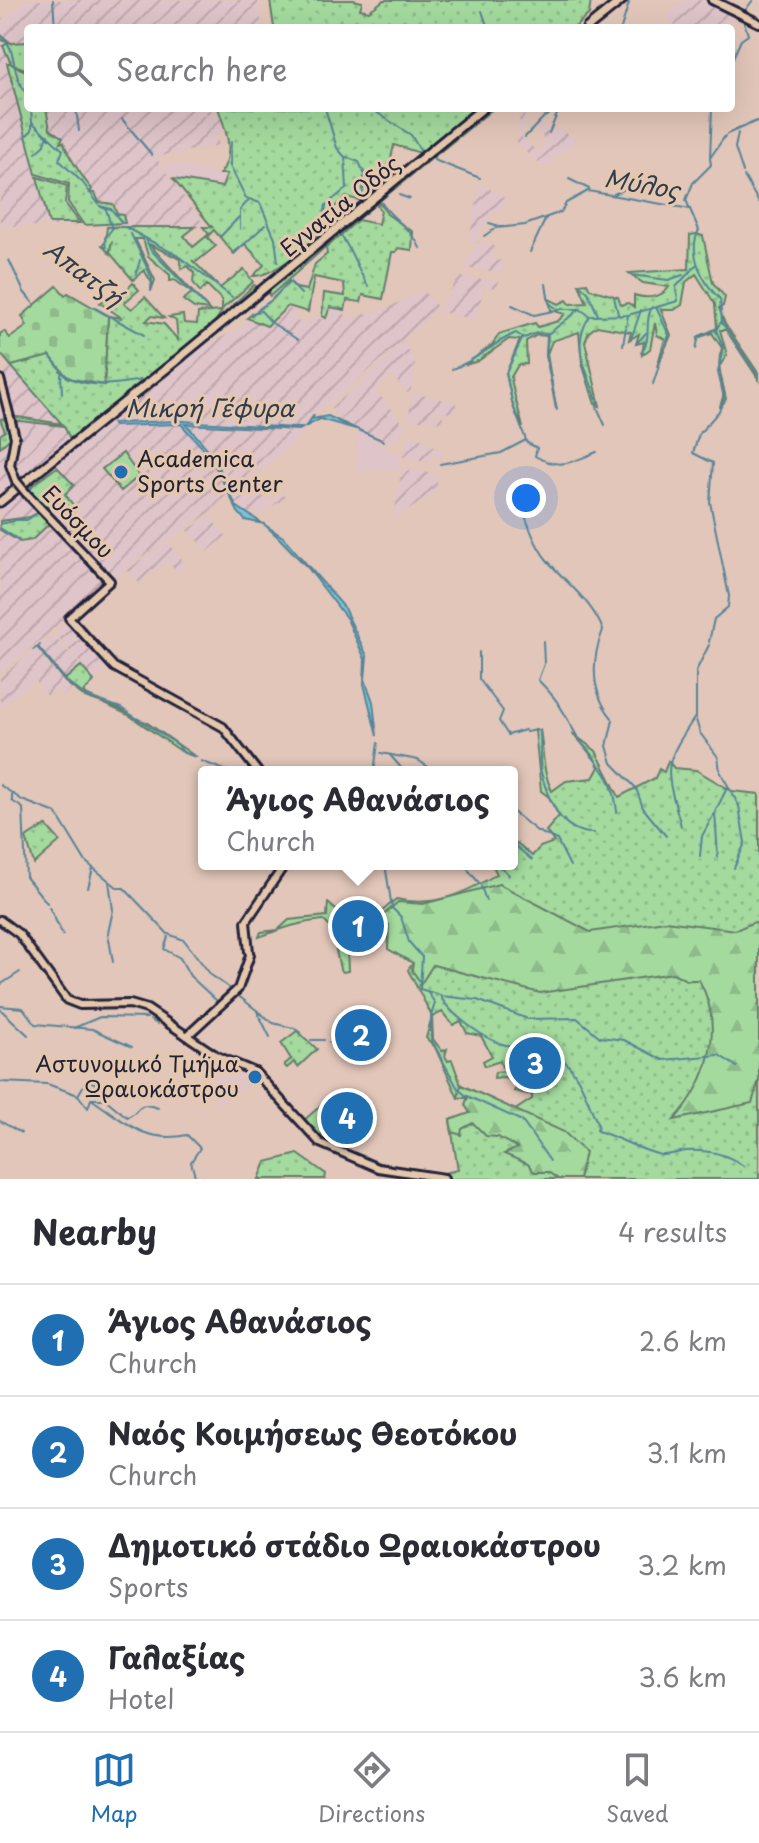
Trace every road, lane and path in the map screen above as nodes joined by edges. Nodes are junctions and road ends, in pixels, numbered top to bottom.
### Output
1 (619, 0) edge
2 (712, 0) edge
3 (759, 23) edge
4 (589, 24) edge
5 (481, 112) edge
6 (0, 379) edge
7 (0, 504) edge
8 (254, 766) edge
9 (282, 870) edge
10 (0, 920) edge
11 (187, 1034) junction
12 (443, 1177) edge

1 - 4 highway
2 - 3 main road
5 - 7 highway, Εγνατία Οδός
6 - 8 main road, Ευόσμου, bridge
9 - 11 main road
10 - 11 main road
11 - 12 main road

